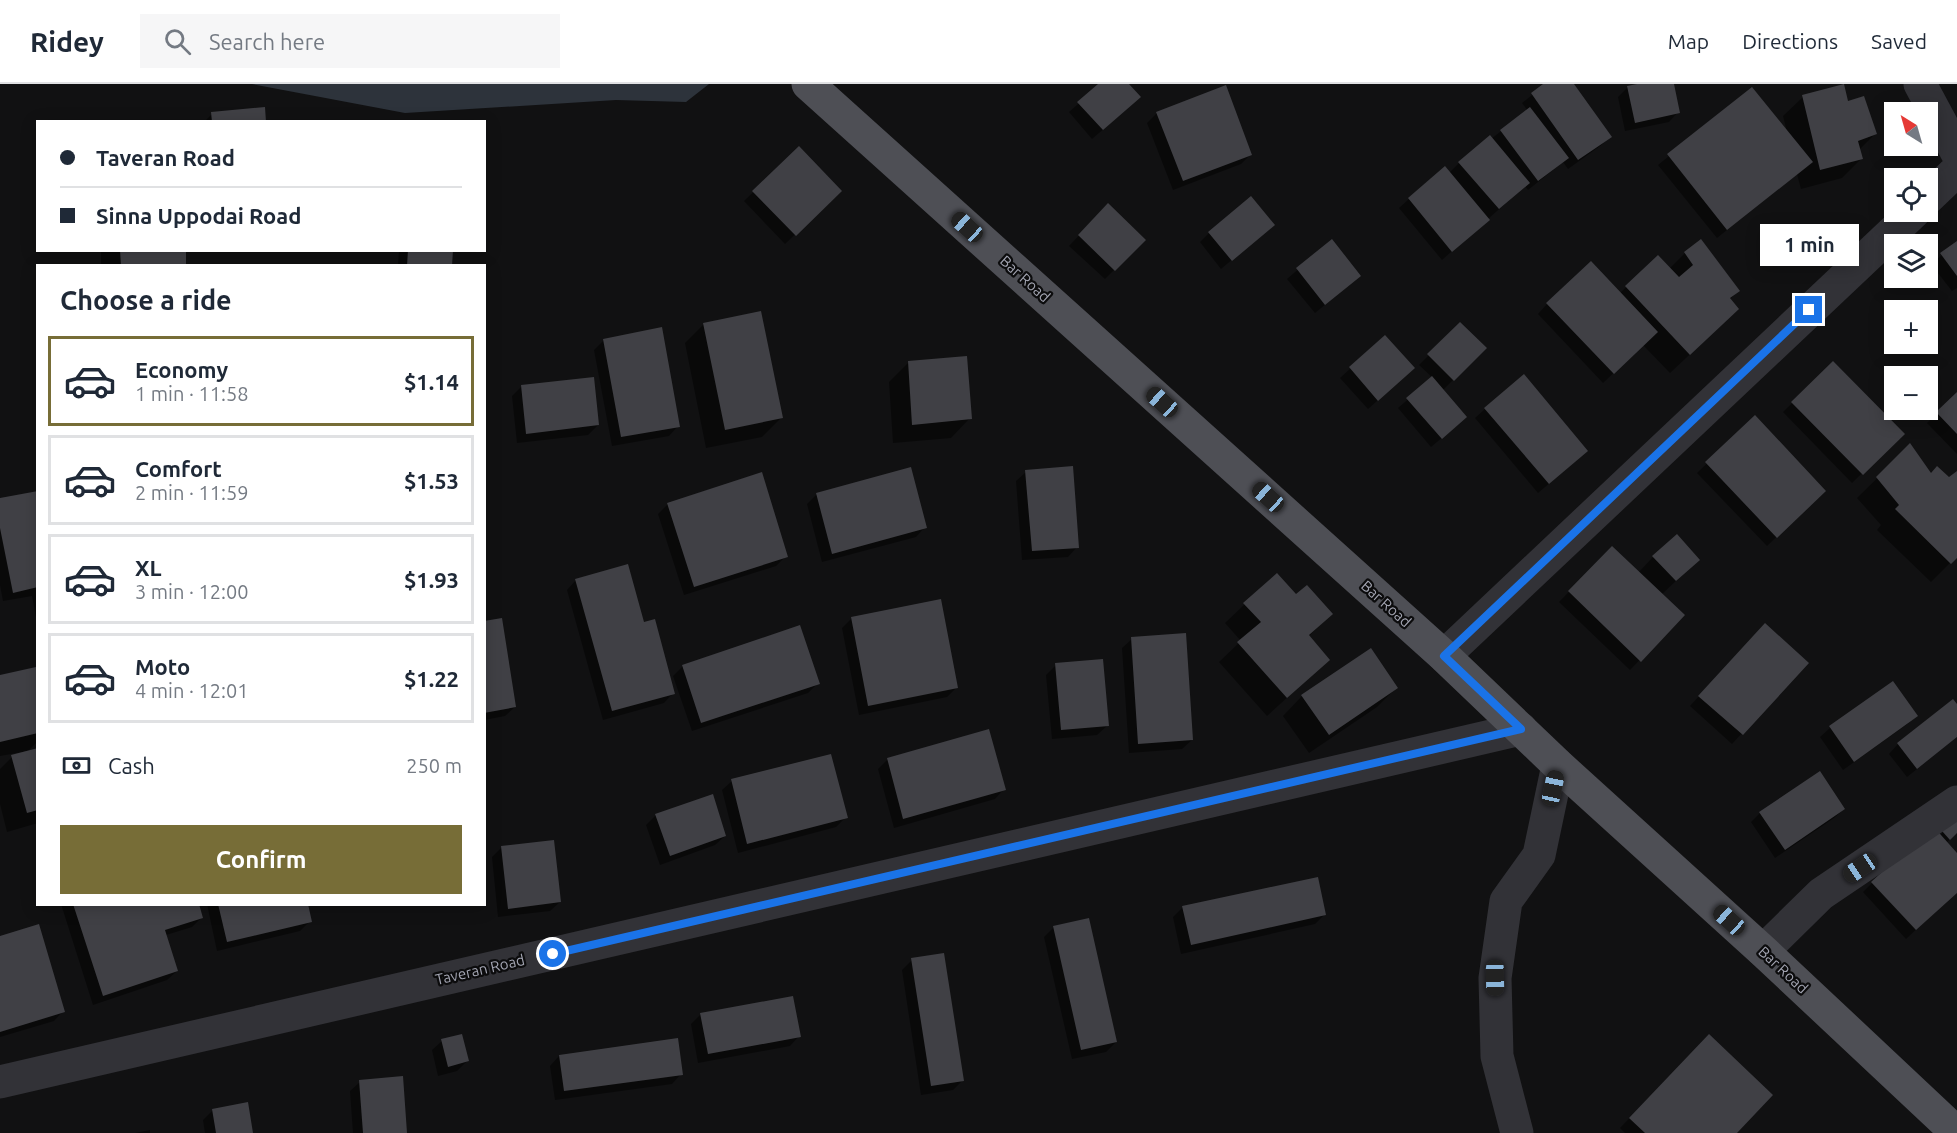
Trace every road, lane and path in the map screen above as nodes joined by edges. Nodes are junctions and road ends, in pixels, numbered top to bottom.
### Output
1 (808, 84) edge
2 (1920, 84) edge
3 (1957, 153) edge
4 (1957, 170) edge
5 (1938, 188) edge
6 (1903, 222) edge
7 (1444, 656) junction
8 (1521, 729) junction
9 (1558, 765) junction
10 (1957, 802) edge
11 (1763, 951) junction
12 (0, 1082) edge
13 (1957, 1132) edge
14 (1517, 1133) edge

1 - 7 main road, Bar Road
2 - 3 street
4 - 5 street
6 - 7 street
7 - 8 main road, Bar Road
8 - 9 main road, Bar Road
8 - 12 street, Taveran Road
9 - 11 main road, Bar Road
9 - 14 street
10 - 11 street
11 - 13 main road, Bar Road

